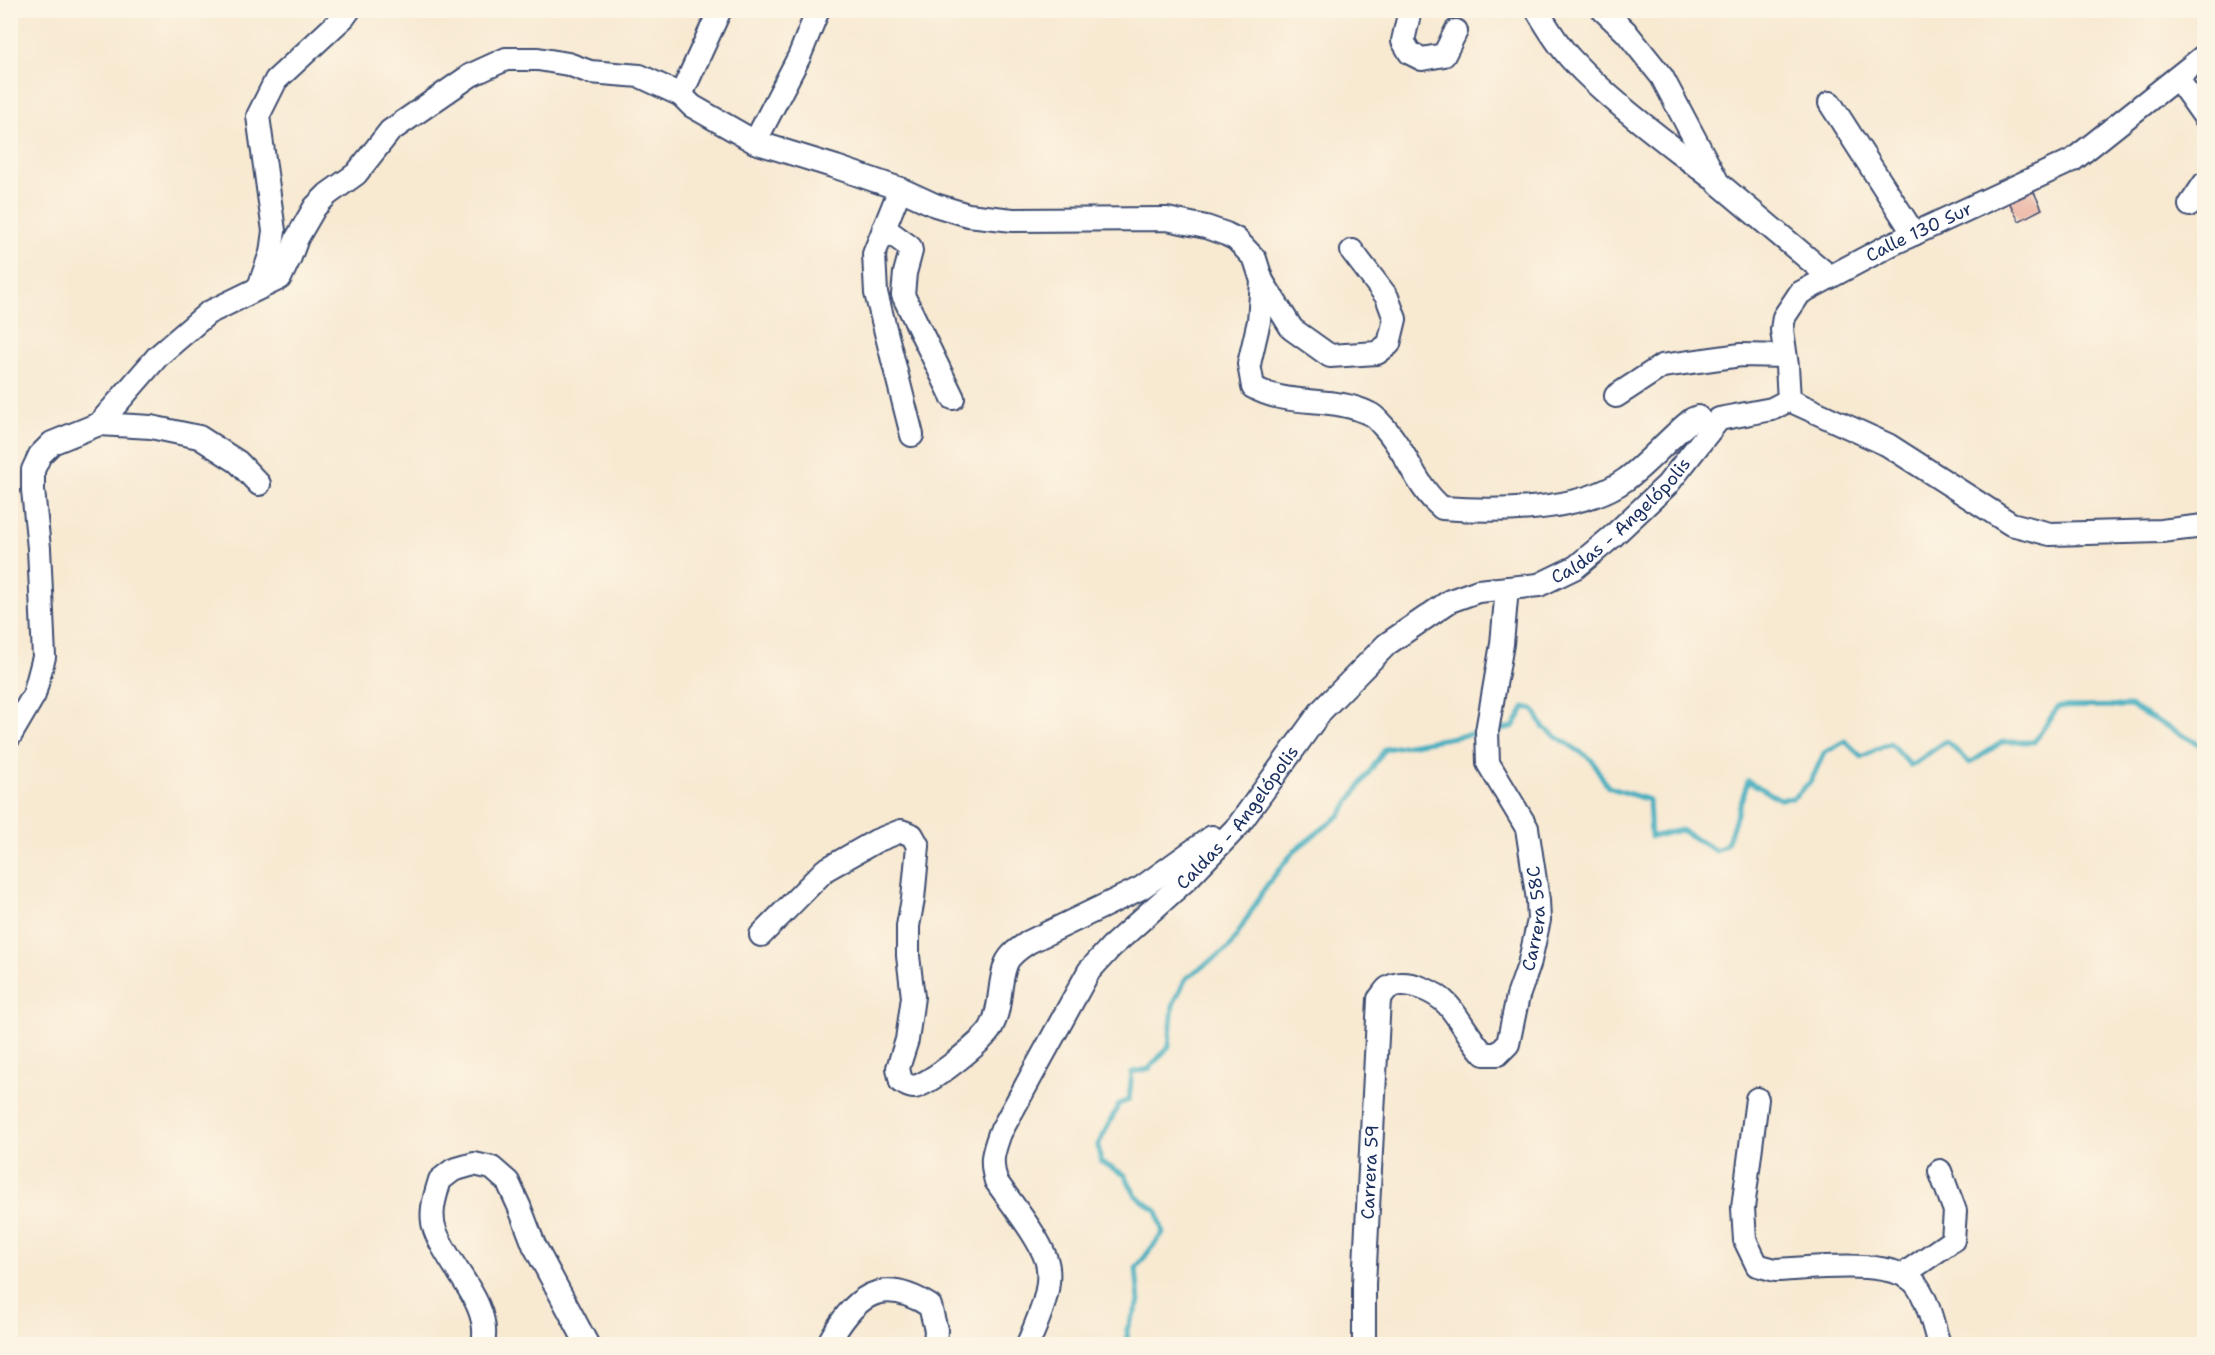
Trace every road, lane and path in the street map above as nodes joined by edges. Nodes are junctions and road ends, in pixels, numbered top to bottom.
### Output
1 (349, 10) edge
2 (720, 10) edge
3 (818, 10) edge
4 (1410, 10) edge
5 (1536, 10) edge
6 (1603, 10) edge
7 (1456, 31) dead end
8 (2205, 56) edge
9 (2177, 78) junction
10 (681, 95) junction
11 (1830, 103) dead end
12 (2205, 116) edge
13 (755, 142) junction
14 (1718, 183) junction
15 (2205, 184) edge
16 (900, 189) junction
17 (2190, 205) dead end
18 (884, 228) junction
19 (1914, 234) junction
20 (1352, 251) dead end
21 (1830, 277) junction
22 (1262, 280) junction
23 (259, 287) junction
24 (1785, 356) junction
25 (1616, 396) dead end
26 (953, 398) dead end
27 (1789, 400) junction
28 (99, 424) junction
29 (1709, 431) junction
30 (912, 435) dead end
31 (259, 484) dead end
32 (2205, 526) edge
33 (1507, 588) junction
34 (10, 736) edge
35 (1238, 826) junction
36 (761, 935) dead end
37 (1379, 999) joint
38 (1757, 1099) dead end
39 (1940, 1171) dead end
40 (1904, 1274) junction
41 (483, 1344) edge
42 (587, 1344) edge
43 (828, 1344) edge
44 (935, 1344) edge
45 (1028, 1344) edge
46 (1364, 1344) edge
47 (1938, 1344) edge

1 - 23 street
2 - 10 street
3 - 13 street
4 - 7 street
5 - 14 street
6 - 14 street
8 - 9 street, Calle 130 Sur
9 - 12 street
9 - 19 street, Calle 130 Sur
10 - 13 street
10 - 23 street
11 - 19 street
13 - 16 street
14 - 21 street
15 - 17 street
16 - 18 street
16 - 22 street
18 - 26 street
18 - 30 street
19 - 21 street, Calle 130 Sur
20 - 22 street
21 - 24 street, Calle 130 Sur
22 - 29 street
23 - 28 street
24 - 25 street
24 - 27 street, Calle 130 Sur
27 - 29 street
27 - 32 street
28 - 31 street
28 - 34 street
29 - 33 street, Caldas - Angelópolis
33 - 35 street, Caldas - Angelópolis
33 - 37 street, Carrera 58C
35 - 36 street
35 - 45 street, Caldas - Angelópolis
37 - 46 street, Carrera 59
38 - 40 street
39 - 40 street
40 - 47 street
41 - 42 street
43 - 44 street

